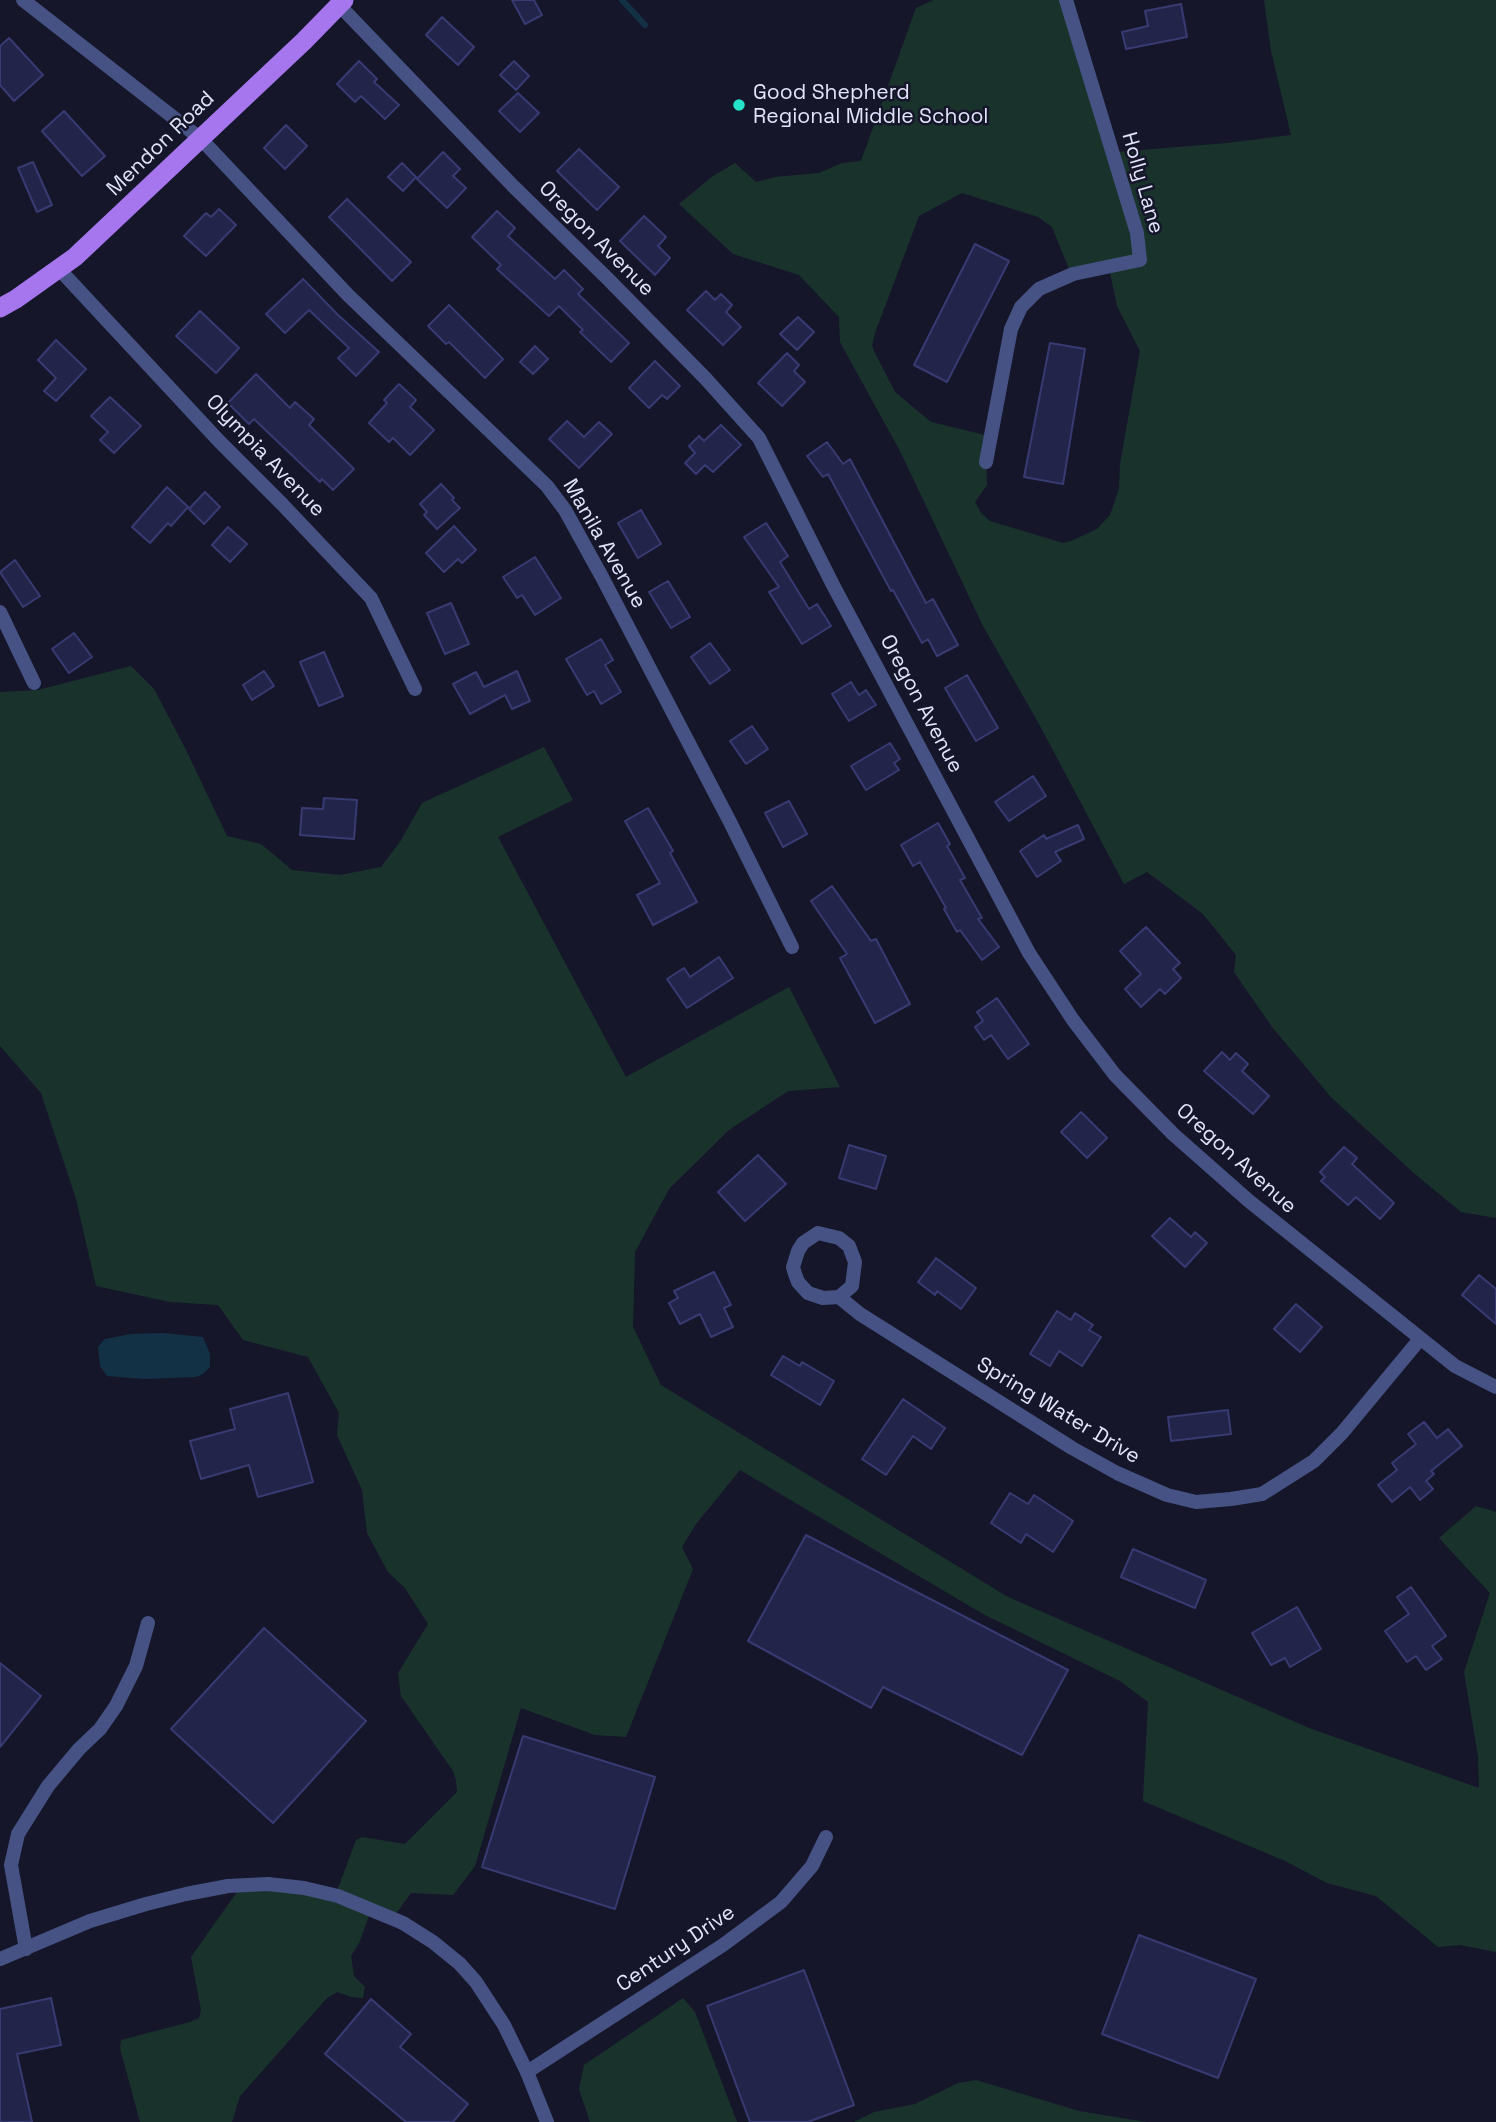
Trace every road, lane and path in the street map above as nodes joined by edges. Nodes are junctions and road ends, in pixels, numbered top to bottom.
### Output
1 (23, 0) edge
2 (1066, 0) edge
3 (342, 3) edge
4 (201, 139) junction
5 (60, 270) junction
6 (0, 308) edge
7 (986, 461) dead end
8 (0, 612) edge
9 (34, 683) dead end
10 (415, 689) dead end
11 (792, 947) dead end
12 (839, 1297) junction
13 (1420, 1339) junction
14 (1496, 1387) edge
15 (148, 1623) dead end
16 (826, 1837) dead end
17 (26, 1948) junction
18 (0, 1959) edge
19 (527, 2072) junction
20 (547, 2122) edge

1 - 4 street, Manila Avenue
2 - 7 street, Holly Lane
3 - 4 main road, Mendon Road
3 - 13 street, Oregon Avenue
4 - 5 main road, Mendon Road
4 - 11 street, Manila Avenue
5 - 6 main road, Mendon Road
5 - 10 street, Olympia Avenue
8 - 9 street
12 - 12 street, Spring Water Drive
12 - 13 street, Spring Water Drive
13 - 14 street, Oregon Avenue
15 - 17 street
16 - 19 street, Century Drive
17 - 18 street
17 - 19 street
19 - 20 street

